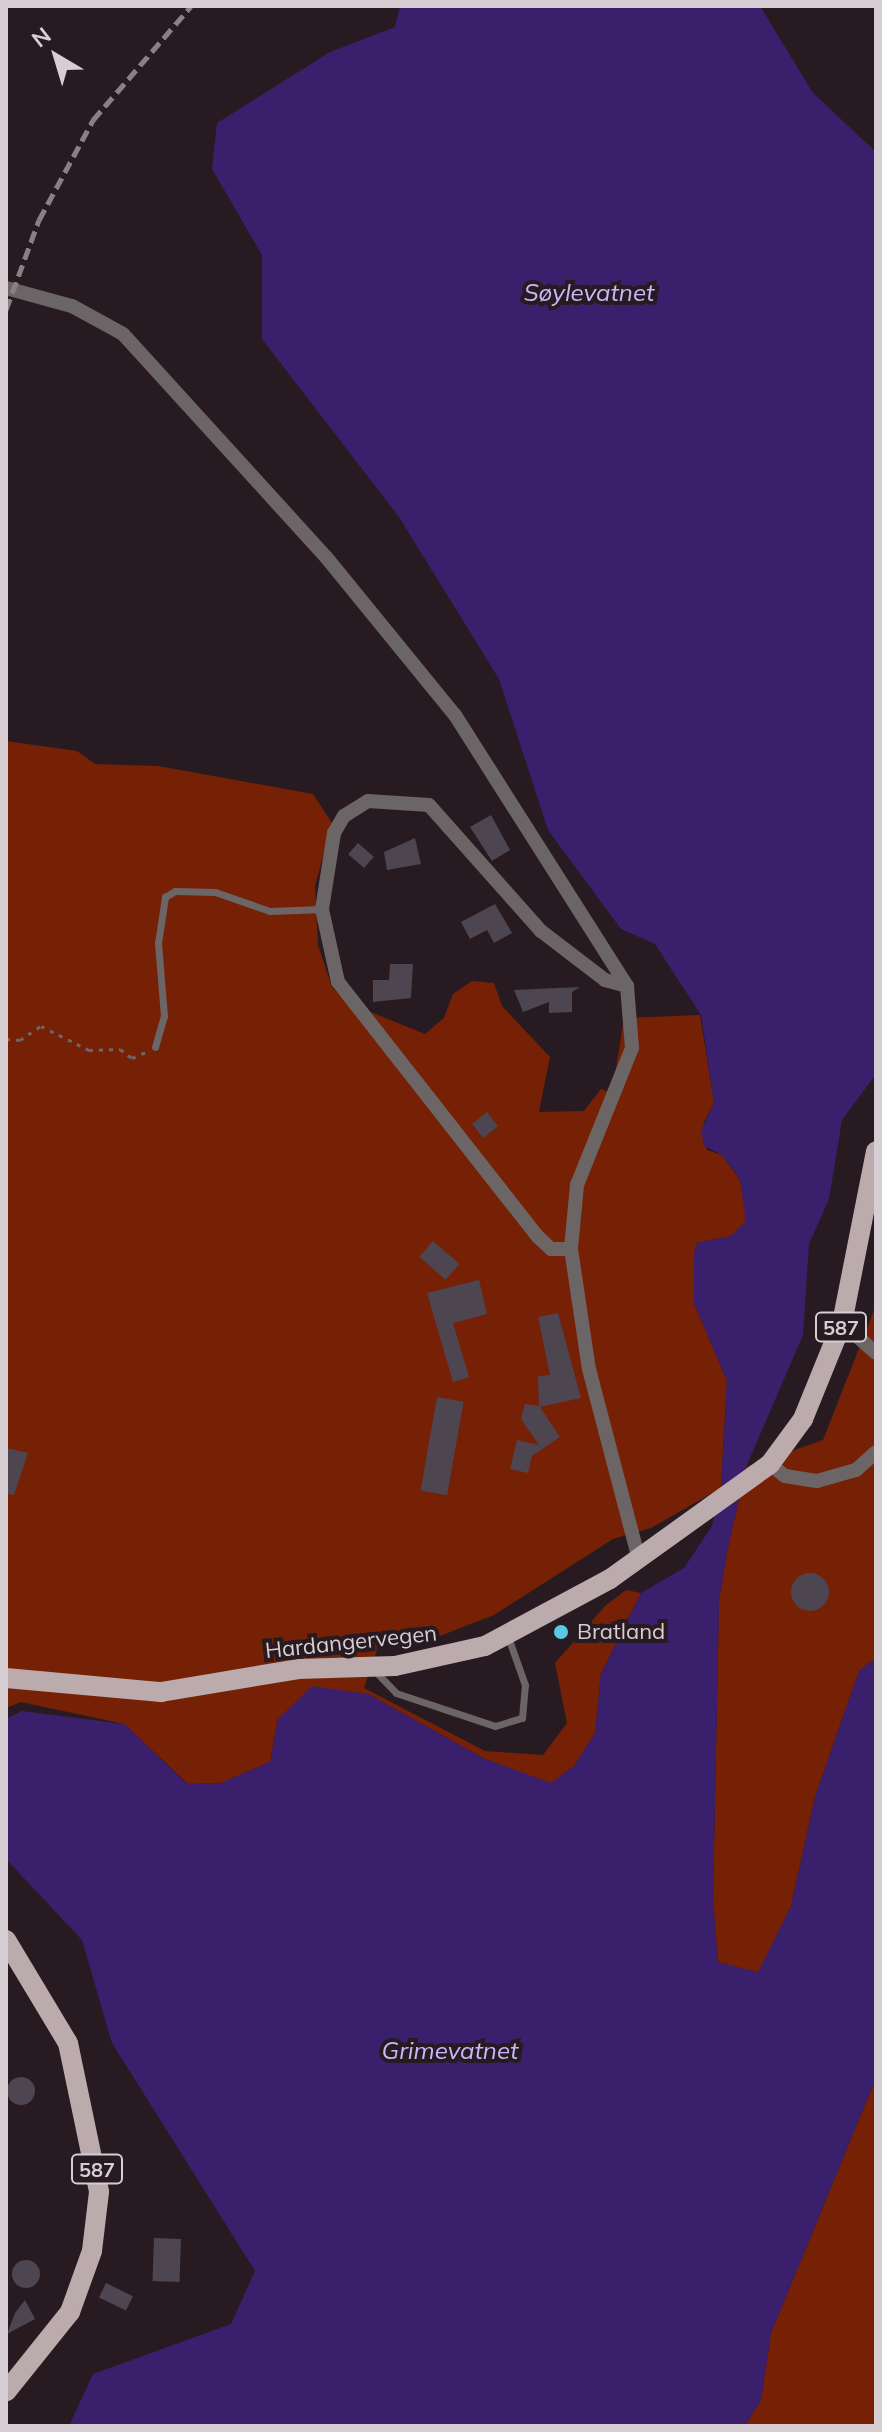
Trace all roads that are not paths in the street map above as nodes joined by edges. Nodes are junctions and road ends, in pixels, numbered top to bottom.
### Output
1 (6, 288) edge
2 (322, 909) junction
3 (627, 986) junction
4 (155, 1047) road end
5 (876, 1151) edge
6 (571, 1249) junction
7 (842, 1323) junction
8 (876, 1353) edge
9 (876, 1452) edge
10 (770, 1464) junction
11 (639, 1559) junction
12 (507, 1636) junction
13 (370, 1666) junction
14 (6, 1678) edge
15 (6, 1940) edge
16 (6, 2392) edge

1 - 3 street
2 - 3 street
2 - 4 lane
2 - 6 street
3 - 6 street
5 - 7 main road, 587
6 - 11 street
7 - 8 street
7 - 10 main road, 587
9 - 10 street
10 - 11 main road, Hardangervegen / 587
11 - 12 main road, Hardangervegen / 587
12 - 13 main road, Hardangervegen / 587
12 - 13 lane
13 - 14 main road, Hardangervegen / 587
15 - 16 main road, 587

